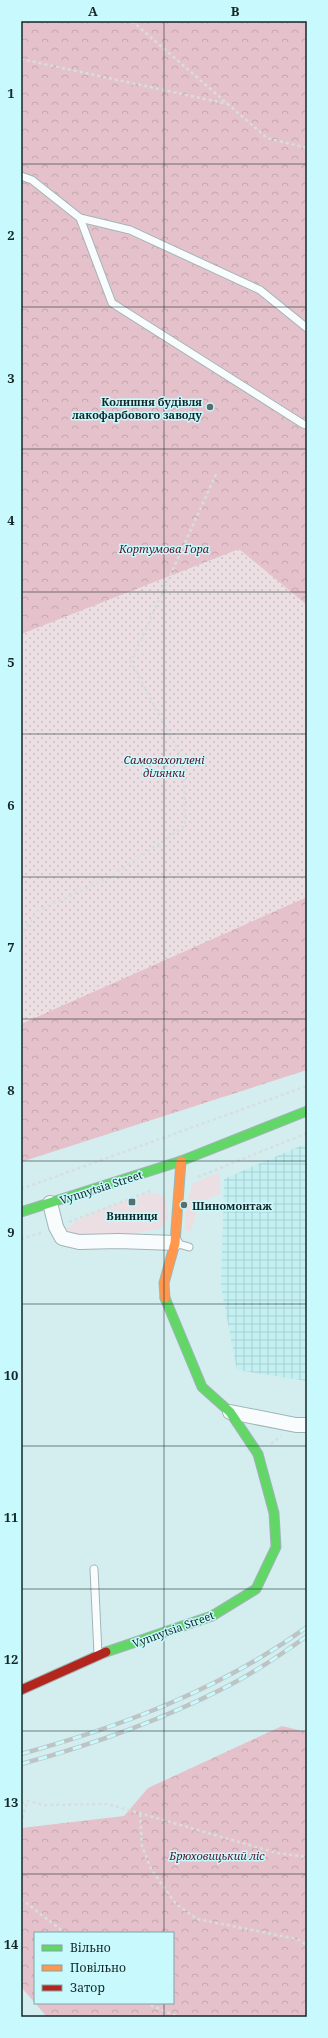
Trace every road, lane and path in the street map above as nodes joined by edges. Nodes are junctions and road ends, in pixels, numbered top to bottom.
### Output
1 (132, 21) edge
2 (21, 59) edge
3 (228, 104) junction
4 (307, 148) edge
5 (21, 176) edge
6 (80, 218) junction
7 (307, 328) edge
8 (307, 425) edge
9 (217, 472) dead end
10 (21, 937) edge
11 (307, 1086) edge
12 (307, 1111) edge
13 (307, 1133) edge
14 (181, 1160) junction
15 (197, 1177) dead end
16 (21, 1188) edge
17 (156, 1189) dead end
18 (50, 1203) junction
19 (21, 1212) edge
20 (56, 1227) junction
21 (21, 1239) edge
22 (175, 1243) junction
23 (189, 1247) dead end
24 (230, 1412) junction
25 (301, 1424) edge
26 (258, 1454) junction
27 (94, 1568) dead end
28 (98, 1655) junction
29 (21, 1690) edge
30 (27, 1802) junction
31 (21, 1803) edge
32 (140, 1814) junction
33 (21, 1824) edge
34 (307, 1857) edge
35 (21, 1899) edge
36 (64, 1932) edge
37 (307, 1945) edge
38 (147, 2004) edge
39 (179, 2017) edge

1 - 3 path
2 - 3 path
3 - 4 path
5 - 6 lane
6 - 7 lane
6 - 8 lane
9 - 10 path
11 - 16 path
12 - 14 street, Vynnytsia Street
13 - 15 path
14 - 18 street, Vynnytsia Street
14 - 22 street, Vynnytsia Street
17 - 20 path
18 - 19 street, Vynnytsia Street
18 - 20 street
20 - 21 path
20 - 22 street
22 - 23 lane
22 - 24 street, Vynnytsia Street
24 - 25 street
24 - 26 street, Vynnytsia Street
25 - 26 path
26 - 28 street, Vynnytsia Street
27 - 28 lane
28 - 29 street, Vynnytsia Street
30 - 31 path
30 - 32 path
30 - 33 path
32 - 34 path
32 - 37 path
35 - 36 path
38 - 39 path

